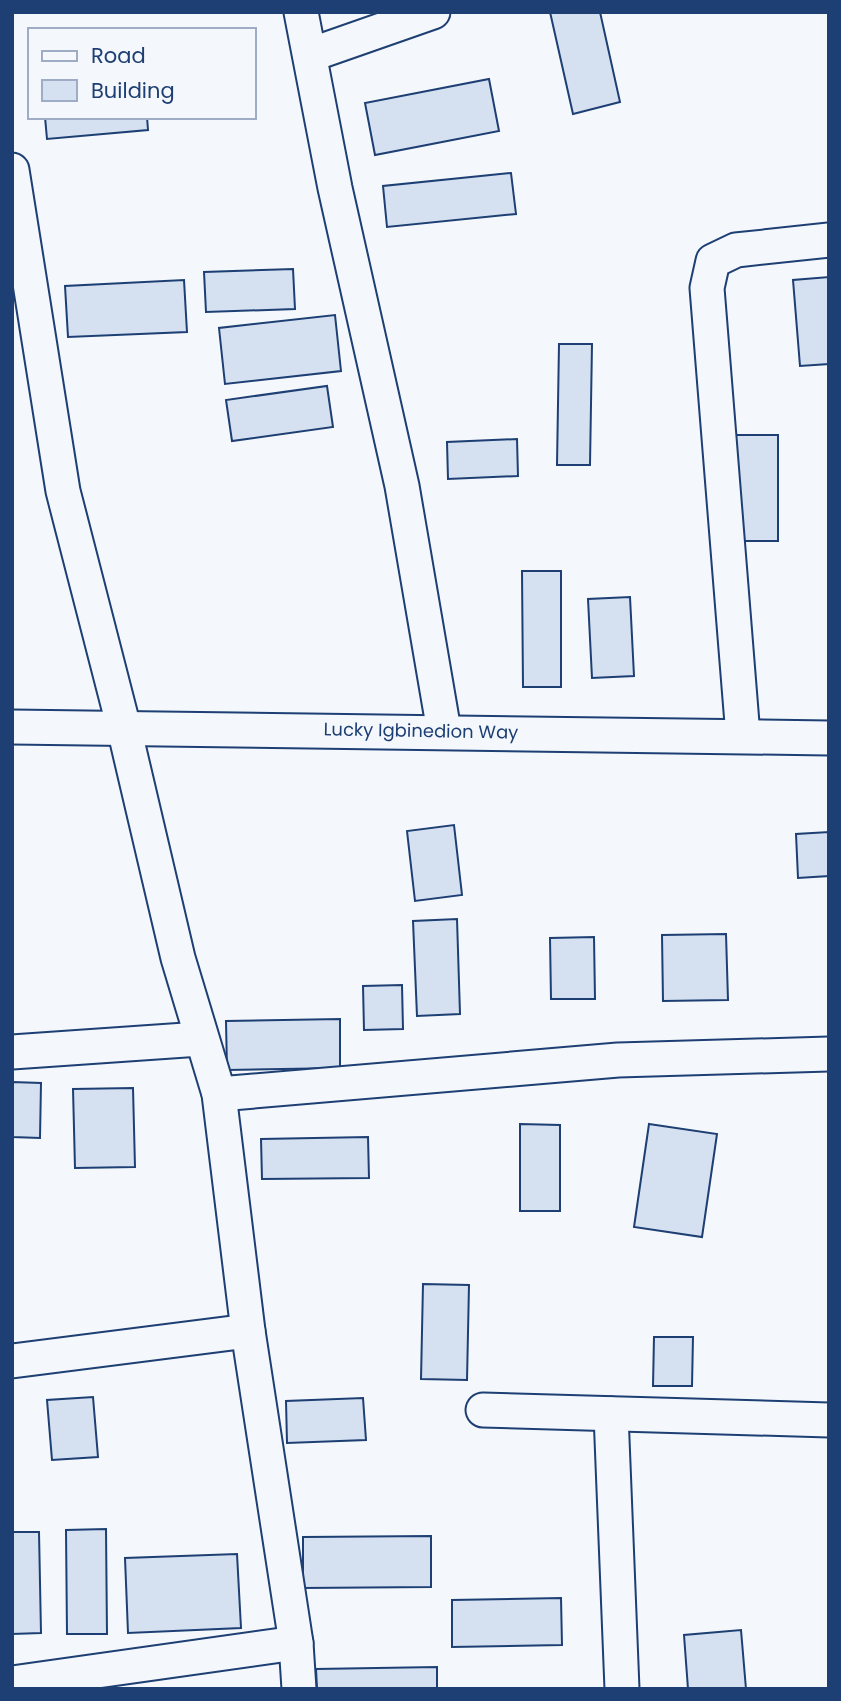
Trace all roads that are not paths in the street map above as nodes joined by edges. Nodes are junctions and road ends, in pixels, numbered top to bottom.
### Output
1 (301, 12) edge
2 (433, 12) edge
3 (310, 55) junction
4 (12, 170) edge
5 (829, 240) edge
6 (12, 727) edge
7 (124, 728) junction
8 (444, 731) junction
9 (743, 736) junction
10 (829, 738) edge
11 (200, 1039) junction
12 (12, 1052) edge
13 (829, 1054) edge
14 (219, 1094) junction
15 (248, 1331) junction
16 (12, 1361) edge
17 (482, 1410) dead end
18 (611, 1414) junction
19 (829, 1420) edge
20 (296, 1643) junction
21 (12, 1683) edge
22 (299, 1689) edge
23 (622, 1689) edge

1 - 3 street
2 - 3 street
3 - 8 street
4 - 7 street
5 - 9 street
6 - 7 street, Lucky Igbinedion Way
7 - 8 street, Lucky Igbinedion Way
7 - 11 street
8 - 9 street, Lucky Igbinedion Way
9 - 10 street, Lucky Igbinedion Way
11 - 12 street
11 - 14 street
13 - 14 street
14 - 15 street
15 - 16 street
15 - 20 street
17 - 18 street
18 - 19 street
18 - 23 street
20 - 21 street
20 - 22 street

